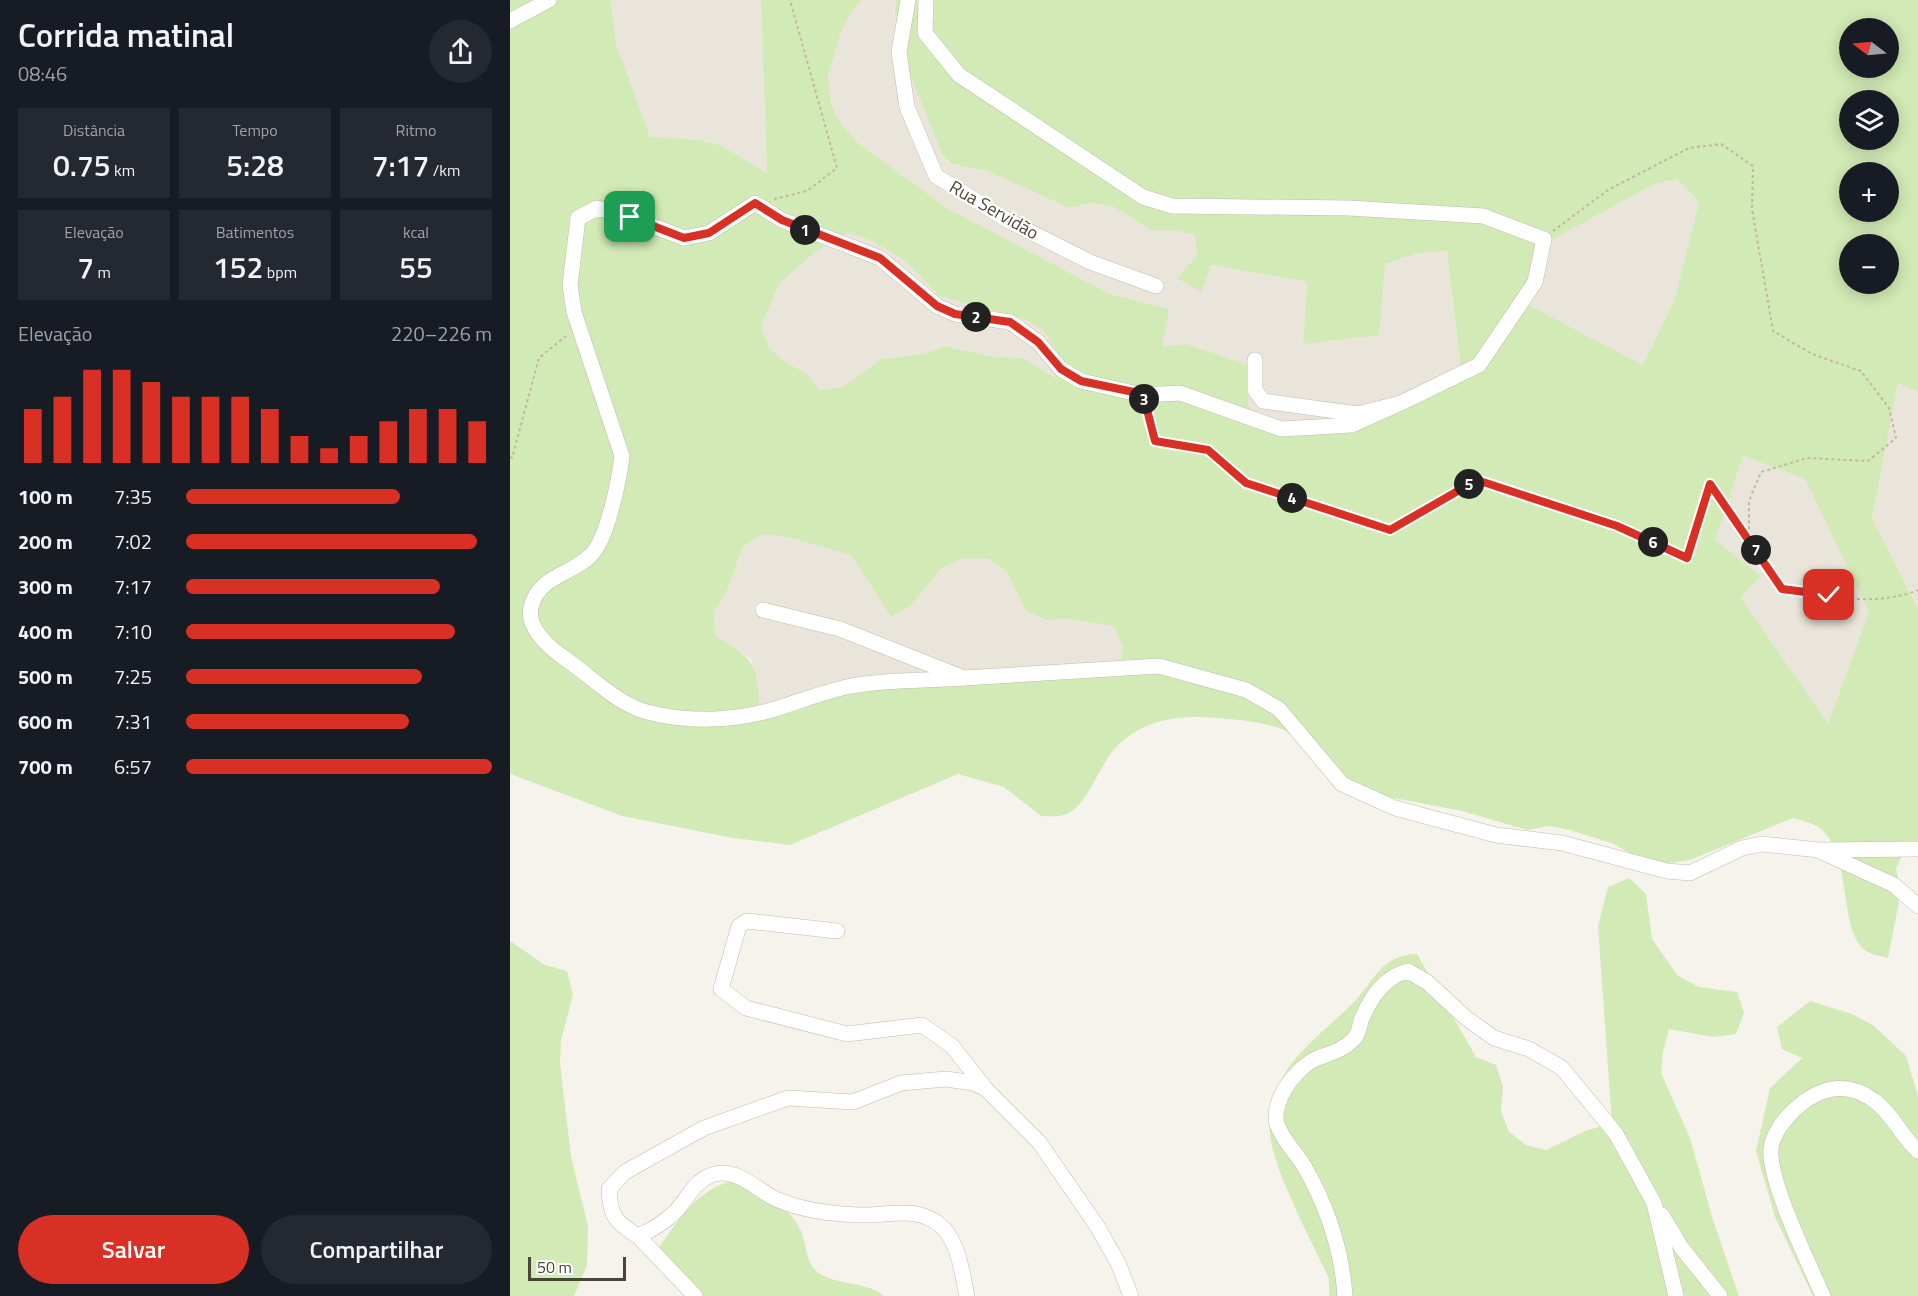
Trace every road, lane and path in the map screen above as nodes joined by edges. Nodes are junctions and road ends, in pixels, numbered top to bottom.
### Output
1 (549, 0) edge
2 (790, 0) edge
3 (908, 0) edge
4 (926, 0) edge
5 (510, 21) edge
6 (755, 203) junction
7 (1544, 239) junction
8 (1156, 286) dead end
9 (577, 327) junction
10 (1255, 360) dead end
11 (1143, 394) junction
12 (1401, 403) junction
13 (510, 458) edge
14 (1749, 539) junction
15 (1918, 590) edge
16 (763, 610) dead end
17 (964, 678) junction
18 (1918, 849) edge
19 (1819, 850) junction
20 (1918, 906) edge
21 (837, 931) dead end
22 (985, 1088) junction
23 (1918, 1151) edge
24 (1654, 1203) junction
25 (638, 1236) junction
26 (695, 1296) edge
27 (967, 1296) edge
28 (1131, 1296) edge
29 (1345, 1296) edge
30 (1676, 1296) edge
31 (1720, 1296) edge
32 (1823, 1296) edge

1 - 5 street
2 - 6 path
3 - 8 street, Rua Servidão
4 - 7 street
6 - 9 street
6 - 11 street
7 - 12 street
7 - 14 path
9 - 13 path
9 - 17 street
10 - 12 street
11 - 12 street
11 - 14 path
14 - 15 path
16 - 17 street
17 - 19 street
18 - 19 street
19 - 20 street
21 - 22 street
22 - 25 street
22 - 28 street
23 - 32 street
24 - 29 street
24 - 30 street
24 - 31 street
25 - 26 street
25 - 27 street

